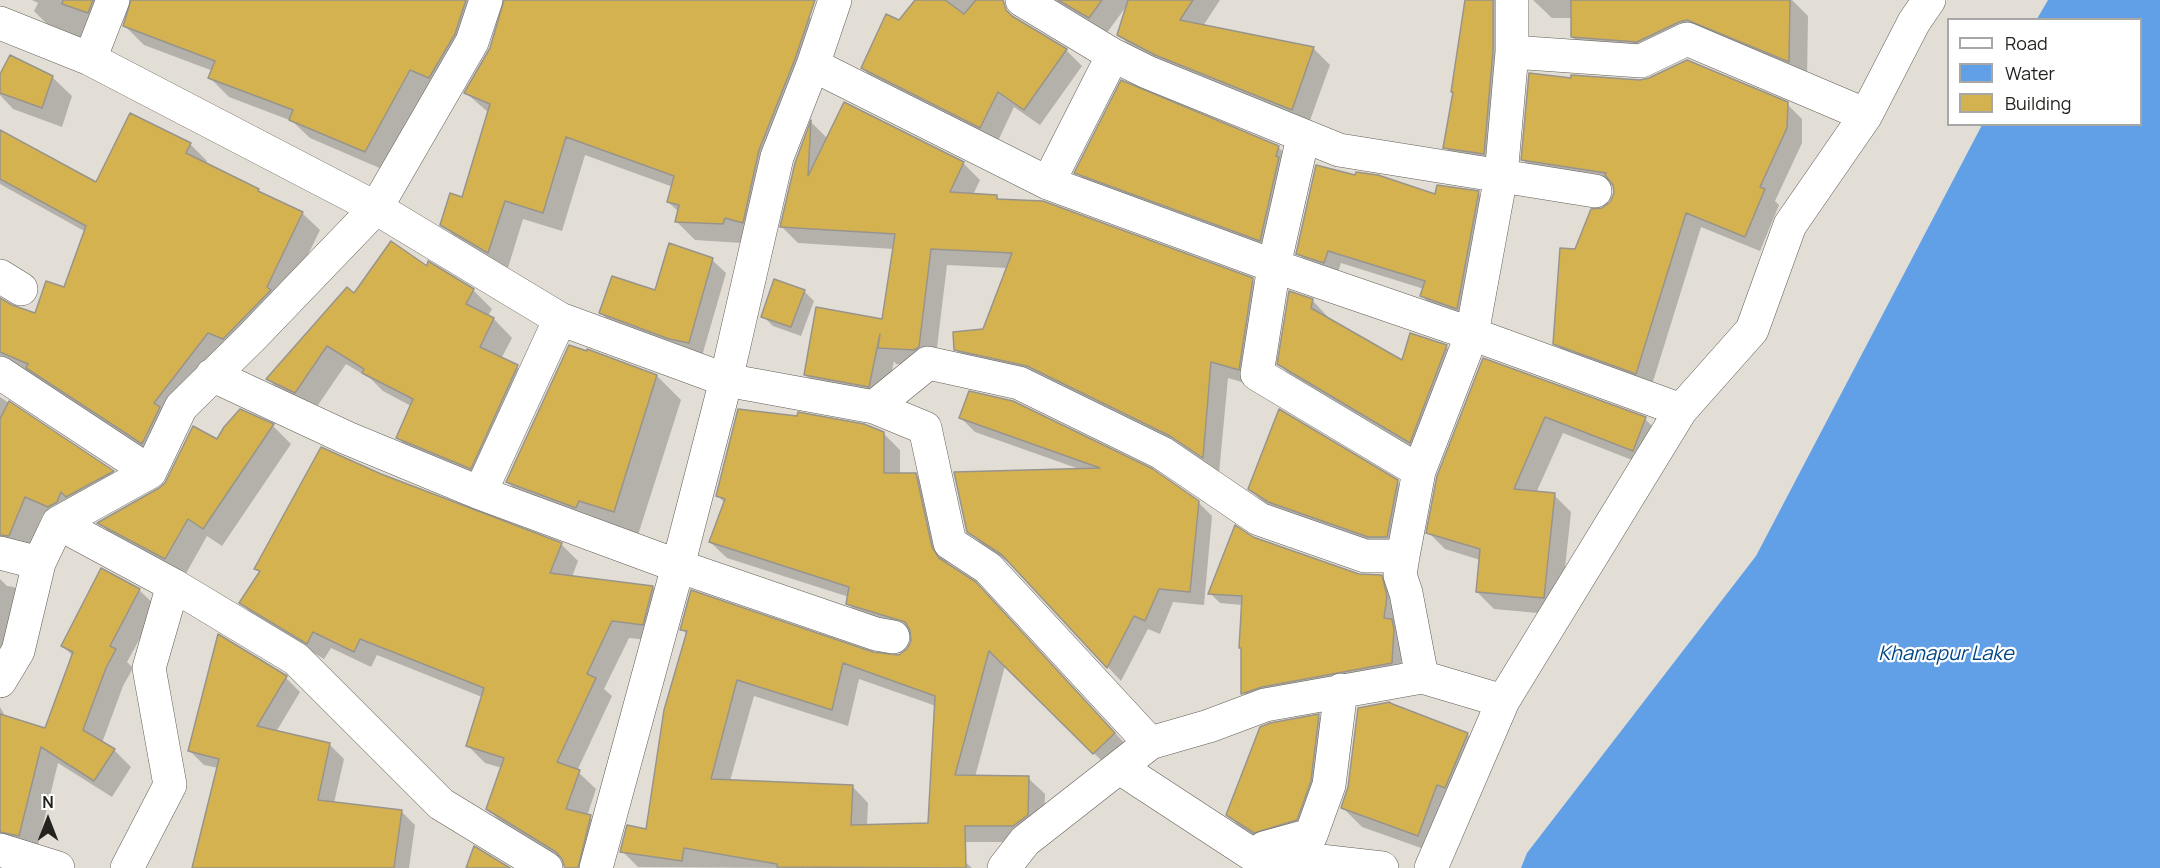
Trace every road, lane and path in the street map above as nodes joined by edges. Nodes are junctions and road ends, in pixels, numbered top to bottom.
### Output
1 (113, 0) edge
2 (486, 0) edge
3 (835, 0) edge
4 (1022, 0) edge
5 (1512, 0) edge
6 (1929, 0) edge
7 (0, 23) edge
8 (1512, 52) junction
9 (1113, 55) junction
10 (90, 59) junction
11 (813, 65) junction
12 (1866, 115) junction
13 (1303, 137) junction
14 (1502, 176) junction
15 (1048, 183) junction
16 (1595, 191) dead end
17 (376, 208) junction
18 (1274, 266) junction
19 (560, 319) junction
20 (1472, 334) junction
21 (0, 373) edge
22 (212, 375) junction
23 (726, 380) junction
24 (874, 407) junction
25 (1681, 410) junction
26 (1419, 471) junction
27 (150, 472) junction
28 (480, 493) junction
29 (58, 523) junction
30 (0, 553) edge
31 (1403, 556) junction
32 (39, 563) junction
33 (678, 566) junction
34 (173, 585) junction
35 (893, 637) dead end
36 (1422, 677) junction
37 (0, 681) edge
38 (1341, 690) junction
39 (1503, 701) junction
40 (1150, 743) junction
41 (1120, 768) junction
42 (0, 850) edge
43 (1247, 860) edge
44 (58, 868) edge
45 (127, 868) edge
46 (546, 868) edge
47 (597, 868) edge
48 (1004, 868) edge
49 (1382, 868) edge
50 (1431, 868) edge

1 - 10 street
2 - 17 street
3 - 11 street
4 - 9 street
5 - 8 street
6 - 12 street
7 - 10 street
8 - 12 street
8 - 14 street
9 - 13 street
9 - 15 street
10 - 17 street
11 - 15 street
11 - 23 street
12 - 25 street
13 - 14 street
13 - 18 street
14 - 16 street
14 - 20 street
15 - 18 street
17 - 19 street
17 - 22 street
18 - 20 street
18 - 26 street
19 - 23 street
19 - 28 street
20 - 25 street
20 - 26 street
21 - 27 street
22 - 27 street
22 - 28 street
23 - 24 street
23 - 33 street
24 - 31 street
24 - 40 street
25 - 39 street
26 - 31 street
27 - 29 street
28 - 33 street
29 - 32 street
29 - 34 street
30 - 32 street
31 - 36 street
32 - 37 street
33 - 35 street
33 - 47 street
34 - 45 street
34 - 46 street
36 - 38 street
36 - 39 street
38 - 40 street
38 - 43 street
39 - 50 street
40 - 41 street
41 - 43 street
41 - 48 street
42 - 44 street
43 - 49 street

